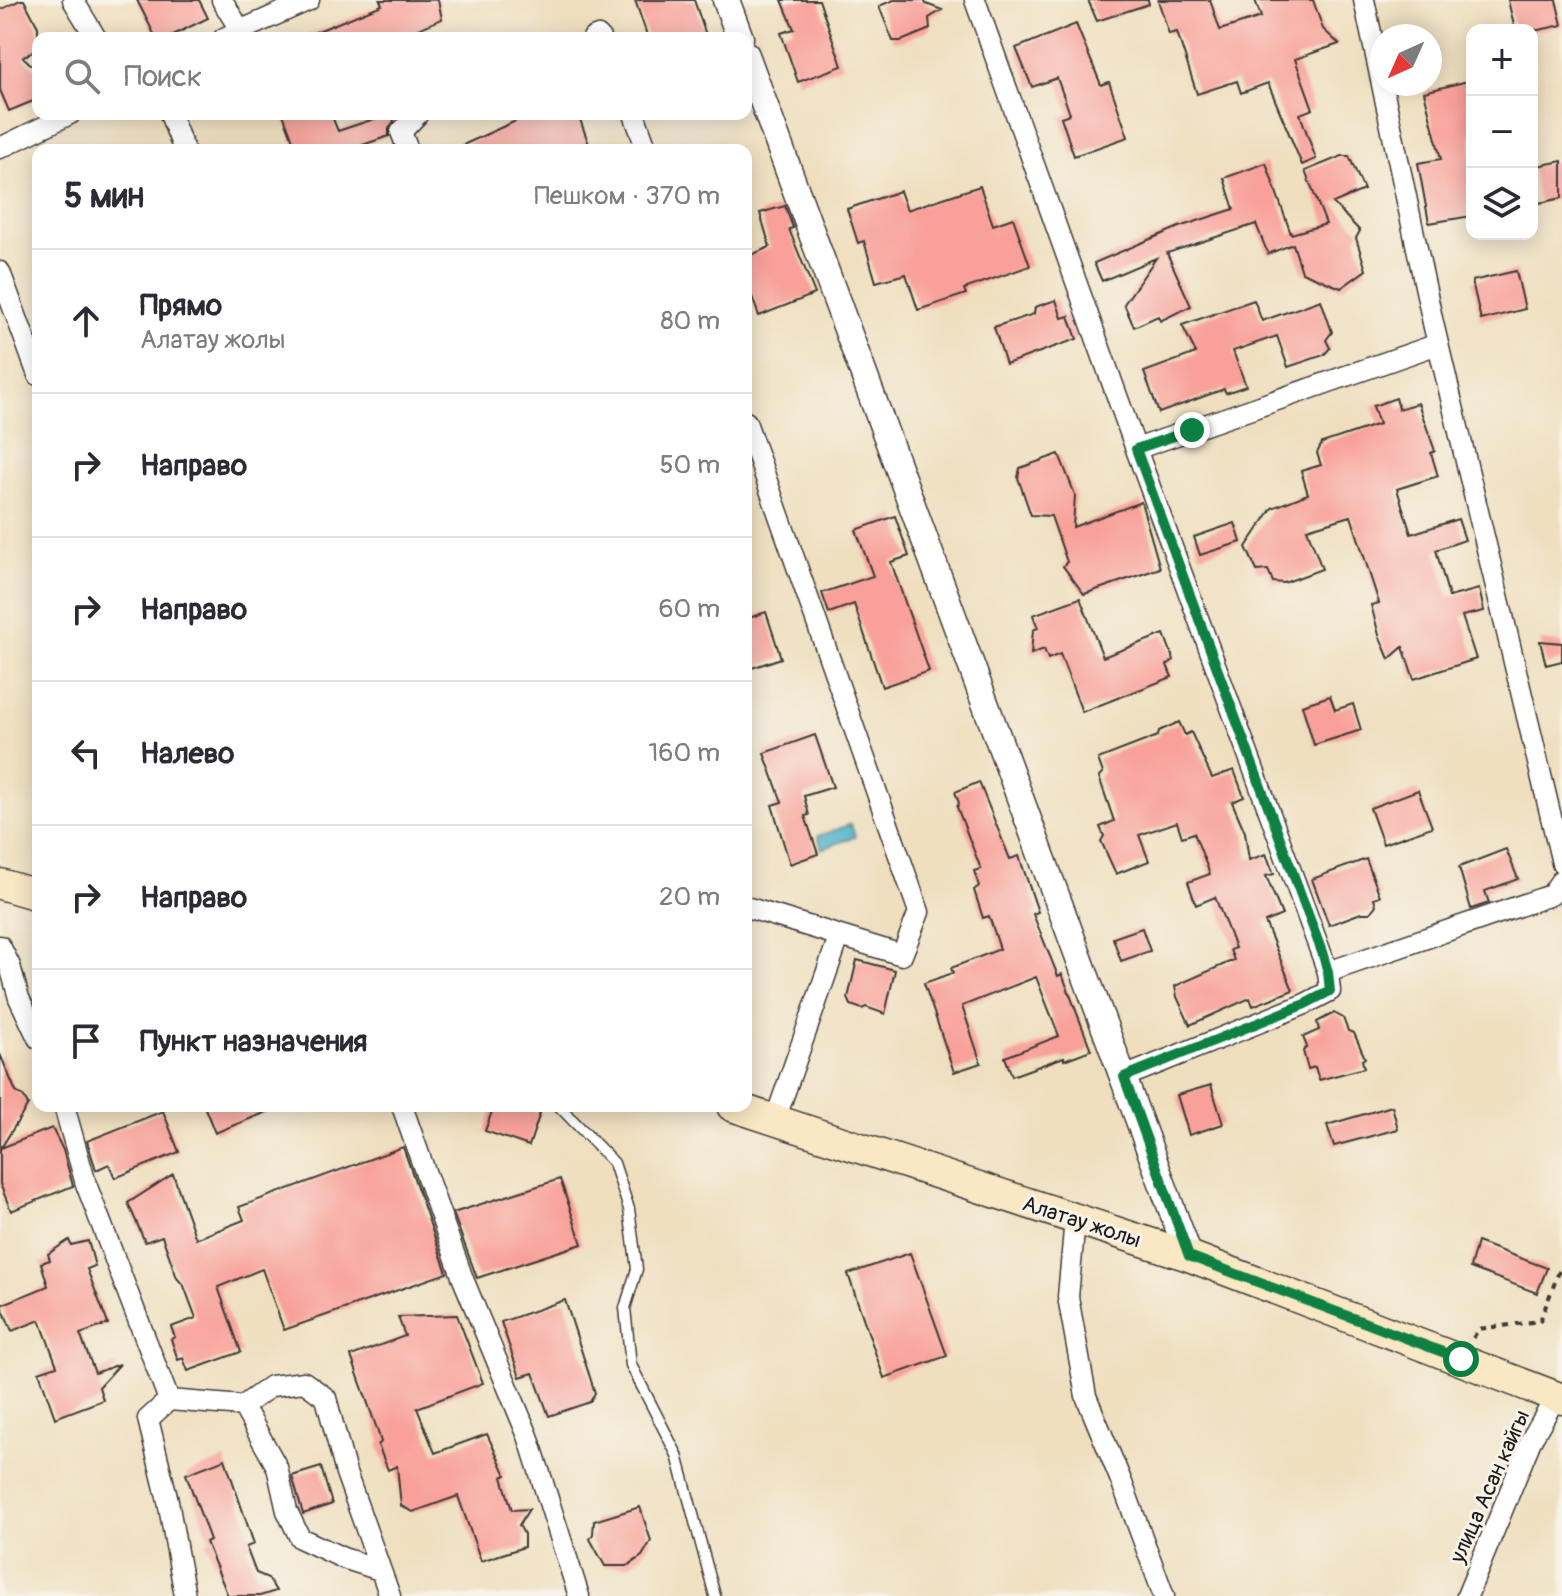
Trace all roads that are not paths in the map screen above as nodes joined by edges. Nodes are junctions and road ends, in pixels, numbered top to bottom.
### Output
1 (73, 0) edge
2 (222, 0) edge
3 (309, 0) edge
4 (726, 0) edge
5 (975, 0) edge
6 (1364, 0) edge
7 (92, 32) edge
8 (231, 32) edge
9 (237, 32) edge
10 (738, 32) edge
11 (752, 71) edge
12 (58, 120) edge
13 (172, 120) edge
14 (412, 120) edge
15 (636, 120) edge
16 (182, 144) edge
17 (406, 144) edge
18 (645, 144) edge
19 (0, 148) edge
20 (0, 272) edge
21 (1438, 344) junction
22 (32, 359) edge
23 (1136, 449) junction
24 (752, 456) edge
25 (756, 478) edge
26 (1562, 863) edge
27 (1562, 879) edge
28 (0, 884) edge
29 (32, 893) edge
30 (752, 909) edge
31 (839, 937) junction
32 (0, 946) edge
33 (1328, 972) junction
34 (32, 1025) edge
35 (1124, 1077) junction
36 (66, 1112) edge
37 (404, 1112) edge
38 (565, 1112) edge
39 (750, 1112) edge
40 (775, 1120) junction
41 (1075, 1219) junction
42 (1189, 1256) junction
43 (1559, 1398) edge
44 (169, 1400) junction
45 (243, 1406) junction
46 (380, 1570) junction
47 (185, 1596) edge
48 (390, 1596) edge
49 (579, 1596) edge
50 (715, 1596) edge
51 (1164, 1596) edge
52 (1467, 1596) edge

1 - 7 street
2 - 8 street
3 - 9 street
4 - 10 street
5 - 23 street
6 - 21 street
11 - 35 street
12 - 19 street
13 - 16 street
14 - 17 street
15 - 18 street
20 - 22 street
21 - 23 street
21 - 26 street
23 - 33 street
24 - 25 street
25 - 31 street
27 - 33 street
28 - 29 main road
30 - 31 street
31 - 40 street
32 - 34 street
33 - 35 street
35 - 42 street
36 - 44 street
37 - 49 street
38 - 50 lane
39 - 40 main road, Алатау жолы
40 - 41 main road, Алатау жолы
41 - 42 main road, Алатау жолы
41 - 51 street
42 - 43 main road, Алатау жолы
43 - 52 street, улица Асан кайгы
44 - 45 street
44 - 47 street
45 - 46 street
45 - 46 street
46 - 48 street

